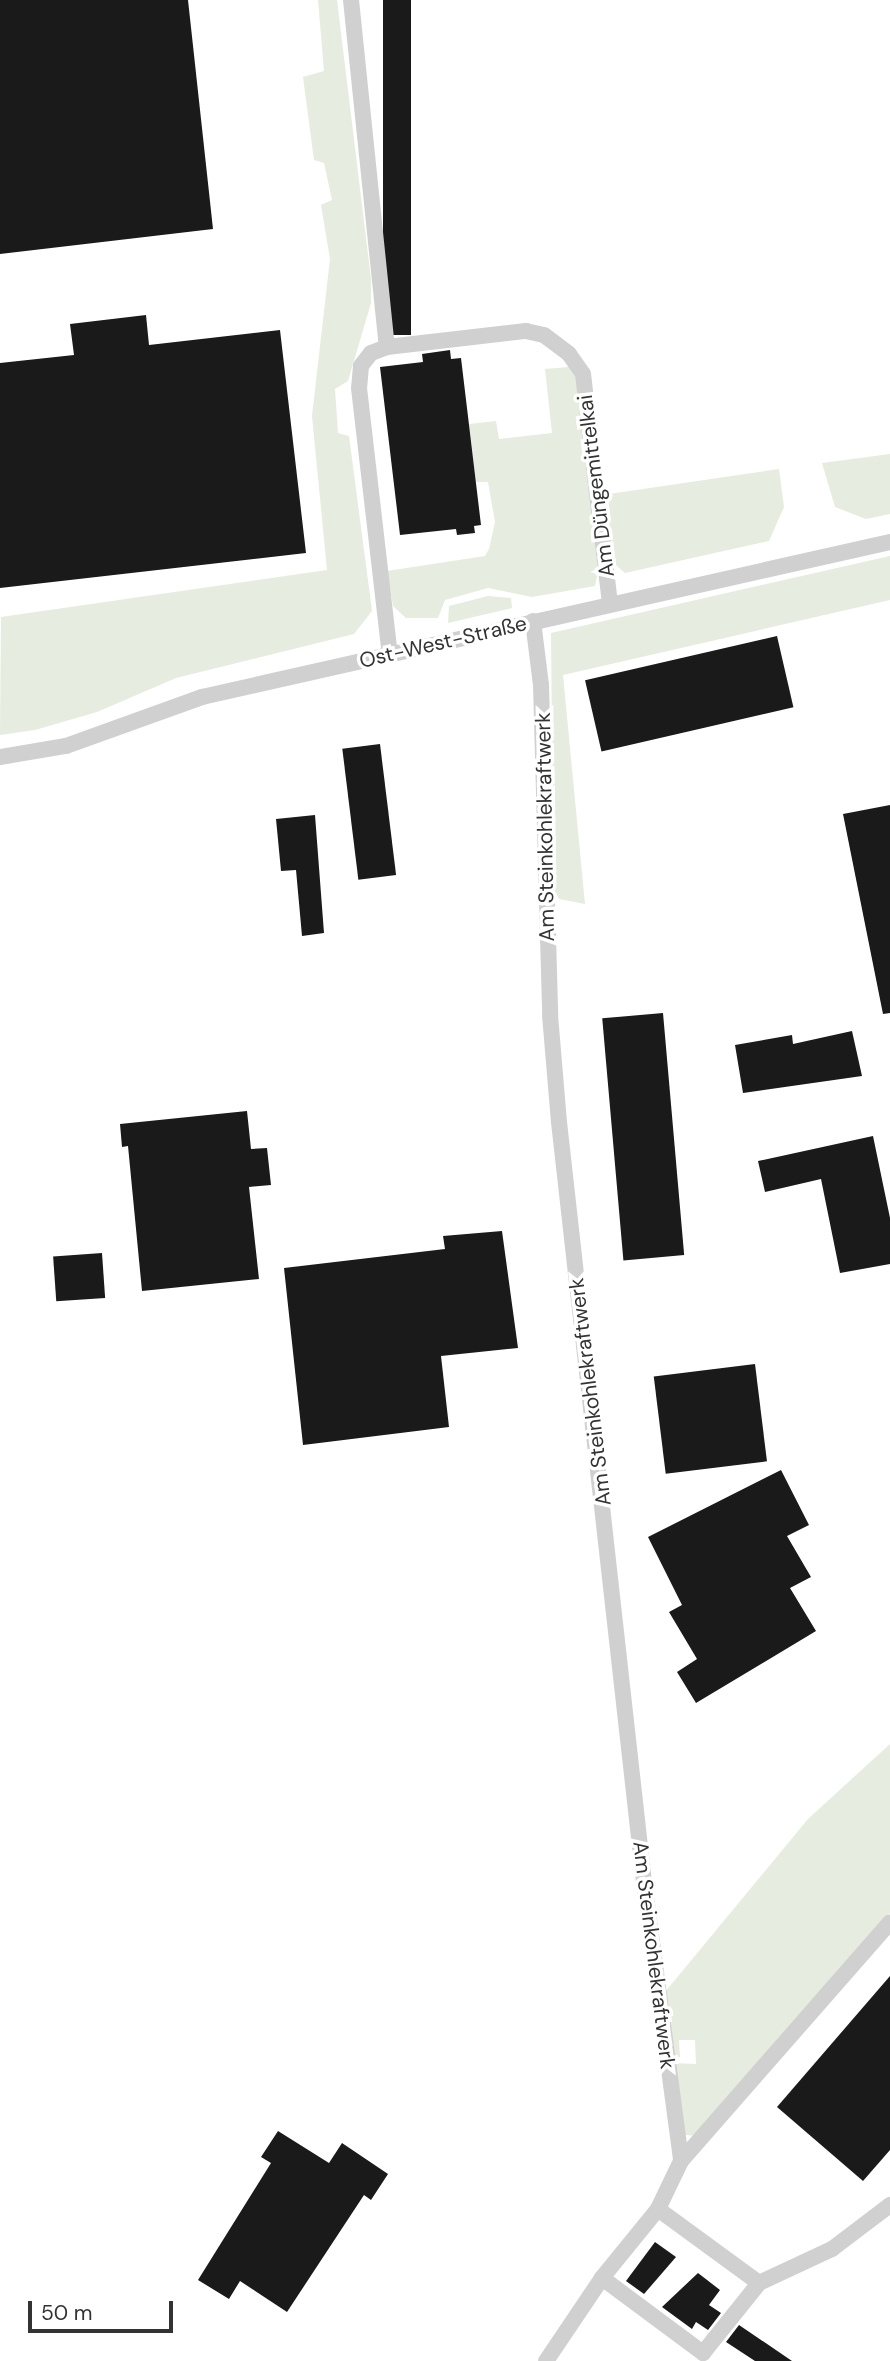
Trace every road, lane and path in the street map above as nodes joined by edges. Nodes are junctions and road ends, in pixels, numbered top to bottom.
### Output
1 (351, 0) edge
2 (387, 347) junction
3 (890, 542) edge
4 (610, 603) junction
5 (533, 621) junction
6 (390, 655) junction
7 (0, 757) edge
8 (890, 1922) edge
9 (681, 2161) junction
10 (658, 2209) junction
11 (887, 2214) edge
12 (601, 2278) junction
13 (759, 2283) junction
14 (704, 2357) edge
15 (546, 2361) edge

1 - 2 street
2 - 4 street, Am Düngemittelkai
2 - 6 street
3 - 4 street, Ost-West-Straße
4 - 5 street, Ost-West-Straße
5 - 6 street, Ost-West-Straße
5 - 9 street, Am Steinkohlekraftwerk
6 - 7 street, Ost-West-Straße
8 - 9 street
9 - 10 street
10 - 12 street
10 - 13 street
11 - 13 street
12 - 14 street
12 - 15 street
13 - 14 street

